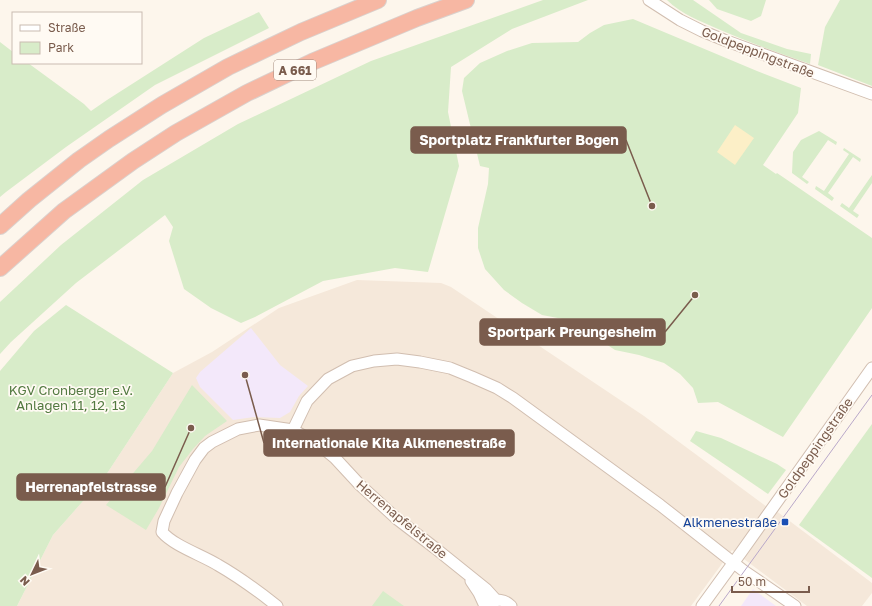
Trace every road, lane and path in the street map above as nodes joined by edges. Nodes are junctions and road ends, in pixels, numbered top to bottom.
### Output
1 (378, 0) edge
2 (466, 0) edge
3 (649, 0) edge
4 (872, 94) edge
5 (0, 226) edge
6 (0, 268) edge
7 (872, 368) edge
8 (293, 430) junction
9 (734, 562) junction
10 (489, 604) edge
11 (277, 606) edge
12 (511, 606) edge
13 (702, 606) edge
14 (795, 606) edge

1 - 5 highway, A 661
2 - 6 highway, A 661
3 - 4 street, Goldpeppingstraße
7 - 9 street, Goldpeppingstraße
8 - 9 street
8 - 10 street, Herrenapfelstraße
8 - 11 street, Herrenapfelstraße
9 - 13 street, Goldpeppingstraße
9 - 14 street
10 - 12 street

